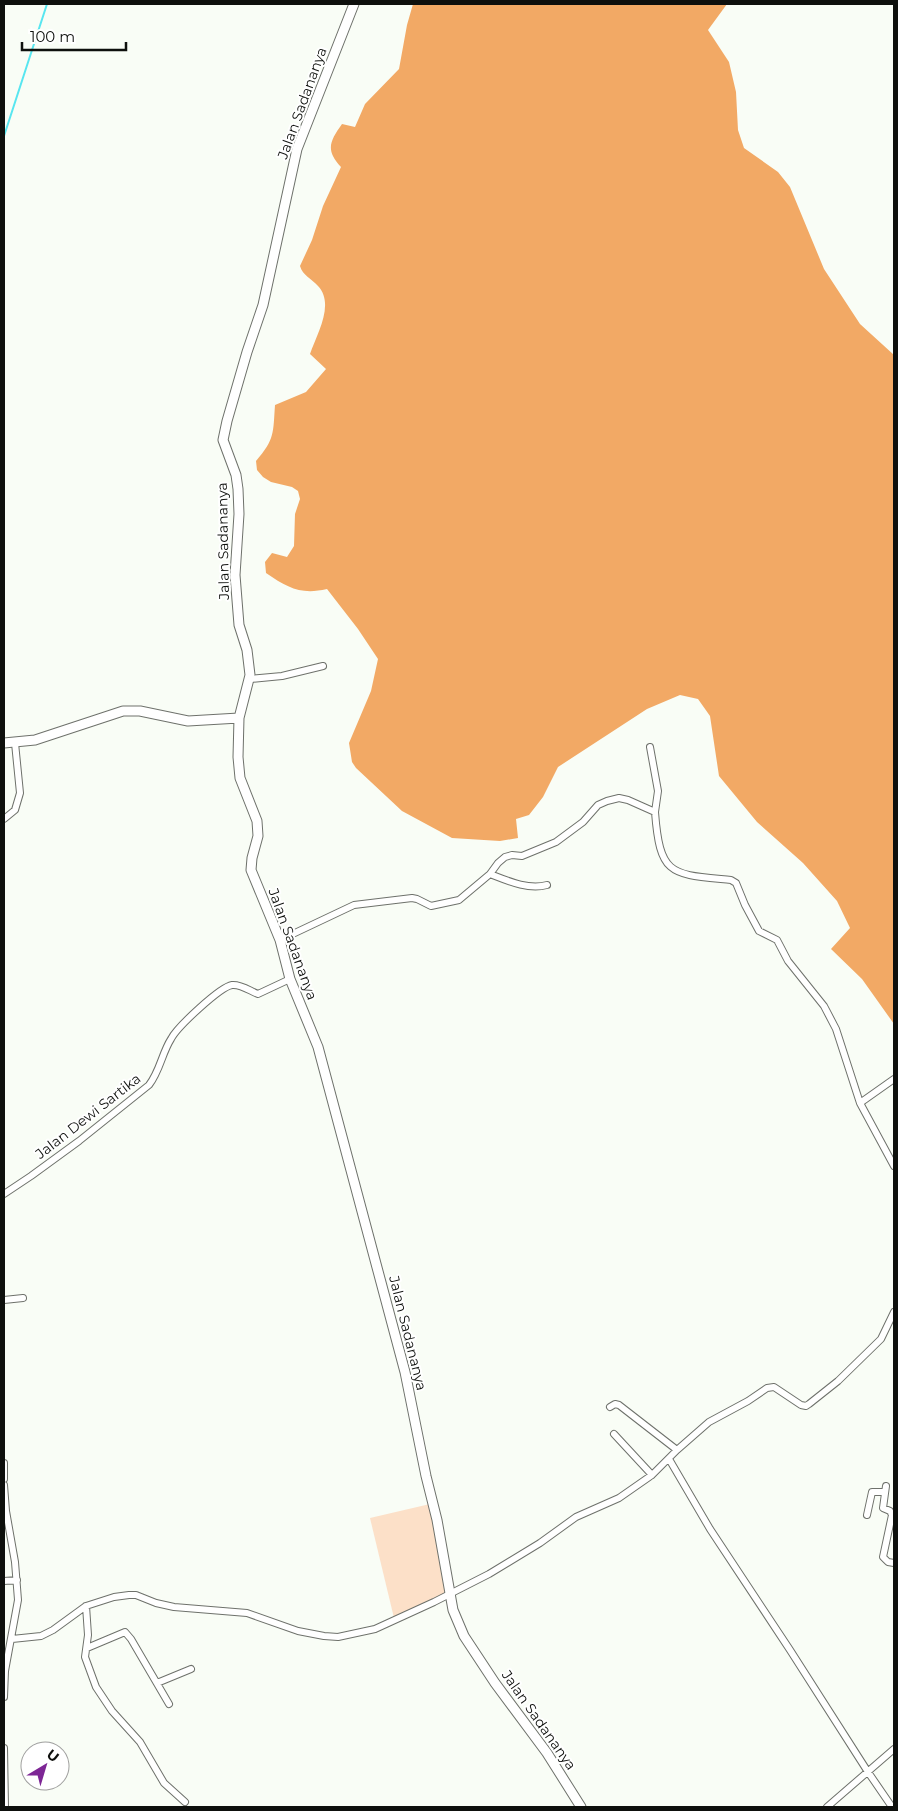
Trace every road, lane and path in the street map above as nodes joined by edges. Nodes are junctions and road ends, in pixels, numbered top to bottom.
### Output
1 (354, 4) edge
2 (323, 666) dead end
3 (250, 679) junction
4 (239, 718) junction
5 (15, 743) junction
6 (4, 744) edge
7 (650, 747) dead end
8 (656, 812) junction
9 (4, 819) edge
10 (490, 874) junction
11 (547, 885) dead end
12 (280, 940) junction
13 (290, 979) junction
14 (894, 1079) edge
15 (860, 1103) junction
16 (894, 1166) edge
17 (4, 1194) edge
18 (24, 1298) dead end
19 (4, 1300) edge
20 (894, 1312) edge
21 (610, 1407) dead end
22 (614, 1434) dead end
23 (677, 1450) junction
24 (669, 1458) junction
25 (4, 1462) edge
26 (652, 1475) junction
27 (4, 1480) edge
28 (4, 1484) edge
29 (867, 1514) dead end
30 (894, 1563) edge
31 (17, 1580) junction
32 (4, 1582) edge
33 (450, 1594) junction
34 (86, 1606) junction
35 (12, 1639) junction
36 (87, 1648) junction
37 (191, 1669) dead end
38 (157, 1683) junction
39 (4, 1697) edge
40 (169, 1704) dead end
41 (4, 1748) edge
42 (894, 1749) edge
43 (868, 1772) junction
44 (185, 1802) dead end
45 (5, 1807) edge
46 (581, 1807) edge
47 (826, 1807) edge
48 (892, 1807) edge

1 - 3 street, Jalan Sadananya
2 - 3 street
3 - 4 street, Jalan Sadananya
4 - 5 street
4 - 12 street, Jalan Sadananya
5 - 6 street
5 - 9 street
7 - 8 street
8 - 10 street
8 - 15 street
10 - 11 street
10 - 12 street
12 - 13 street, Jalan Sadananya
13 - 17 street, Jalan Dewi Sartika
13 - 33 street, Jalan Sadananya
14 - 15 street
15 - 16 street
18 - 19 street
20 - 23 street
21 - 23 street
22 - 26 street
23 - 24 street
24 - 26 street
24 - 43 street
25 - 27 street
26 - 33 street
28 - 31 street
29 - 30 street
31 - 32 street
31 - 35 street
33 - 34 street
33 - 46 street, Jalan Sadananya
34 - 35 street
34 - 36 street
35 - 39 street
36 - 38 street
36 - 44 street
37 - 38 street
38 - 40 street
41 - 45 street
42 - 43 street
43 - 47 street
43 - 48 street

